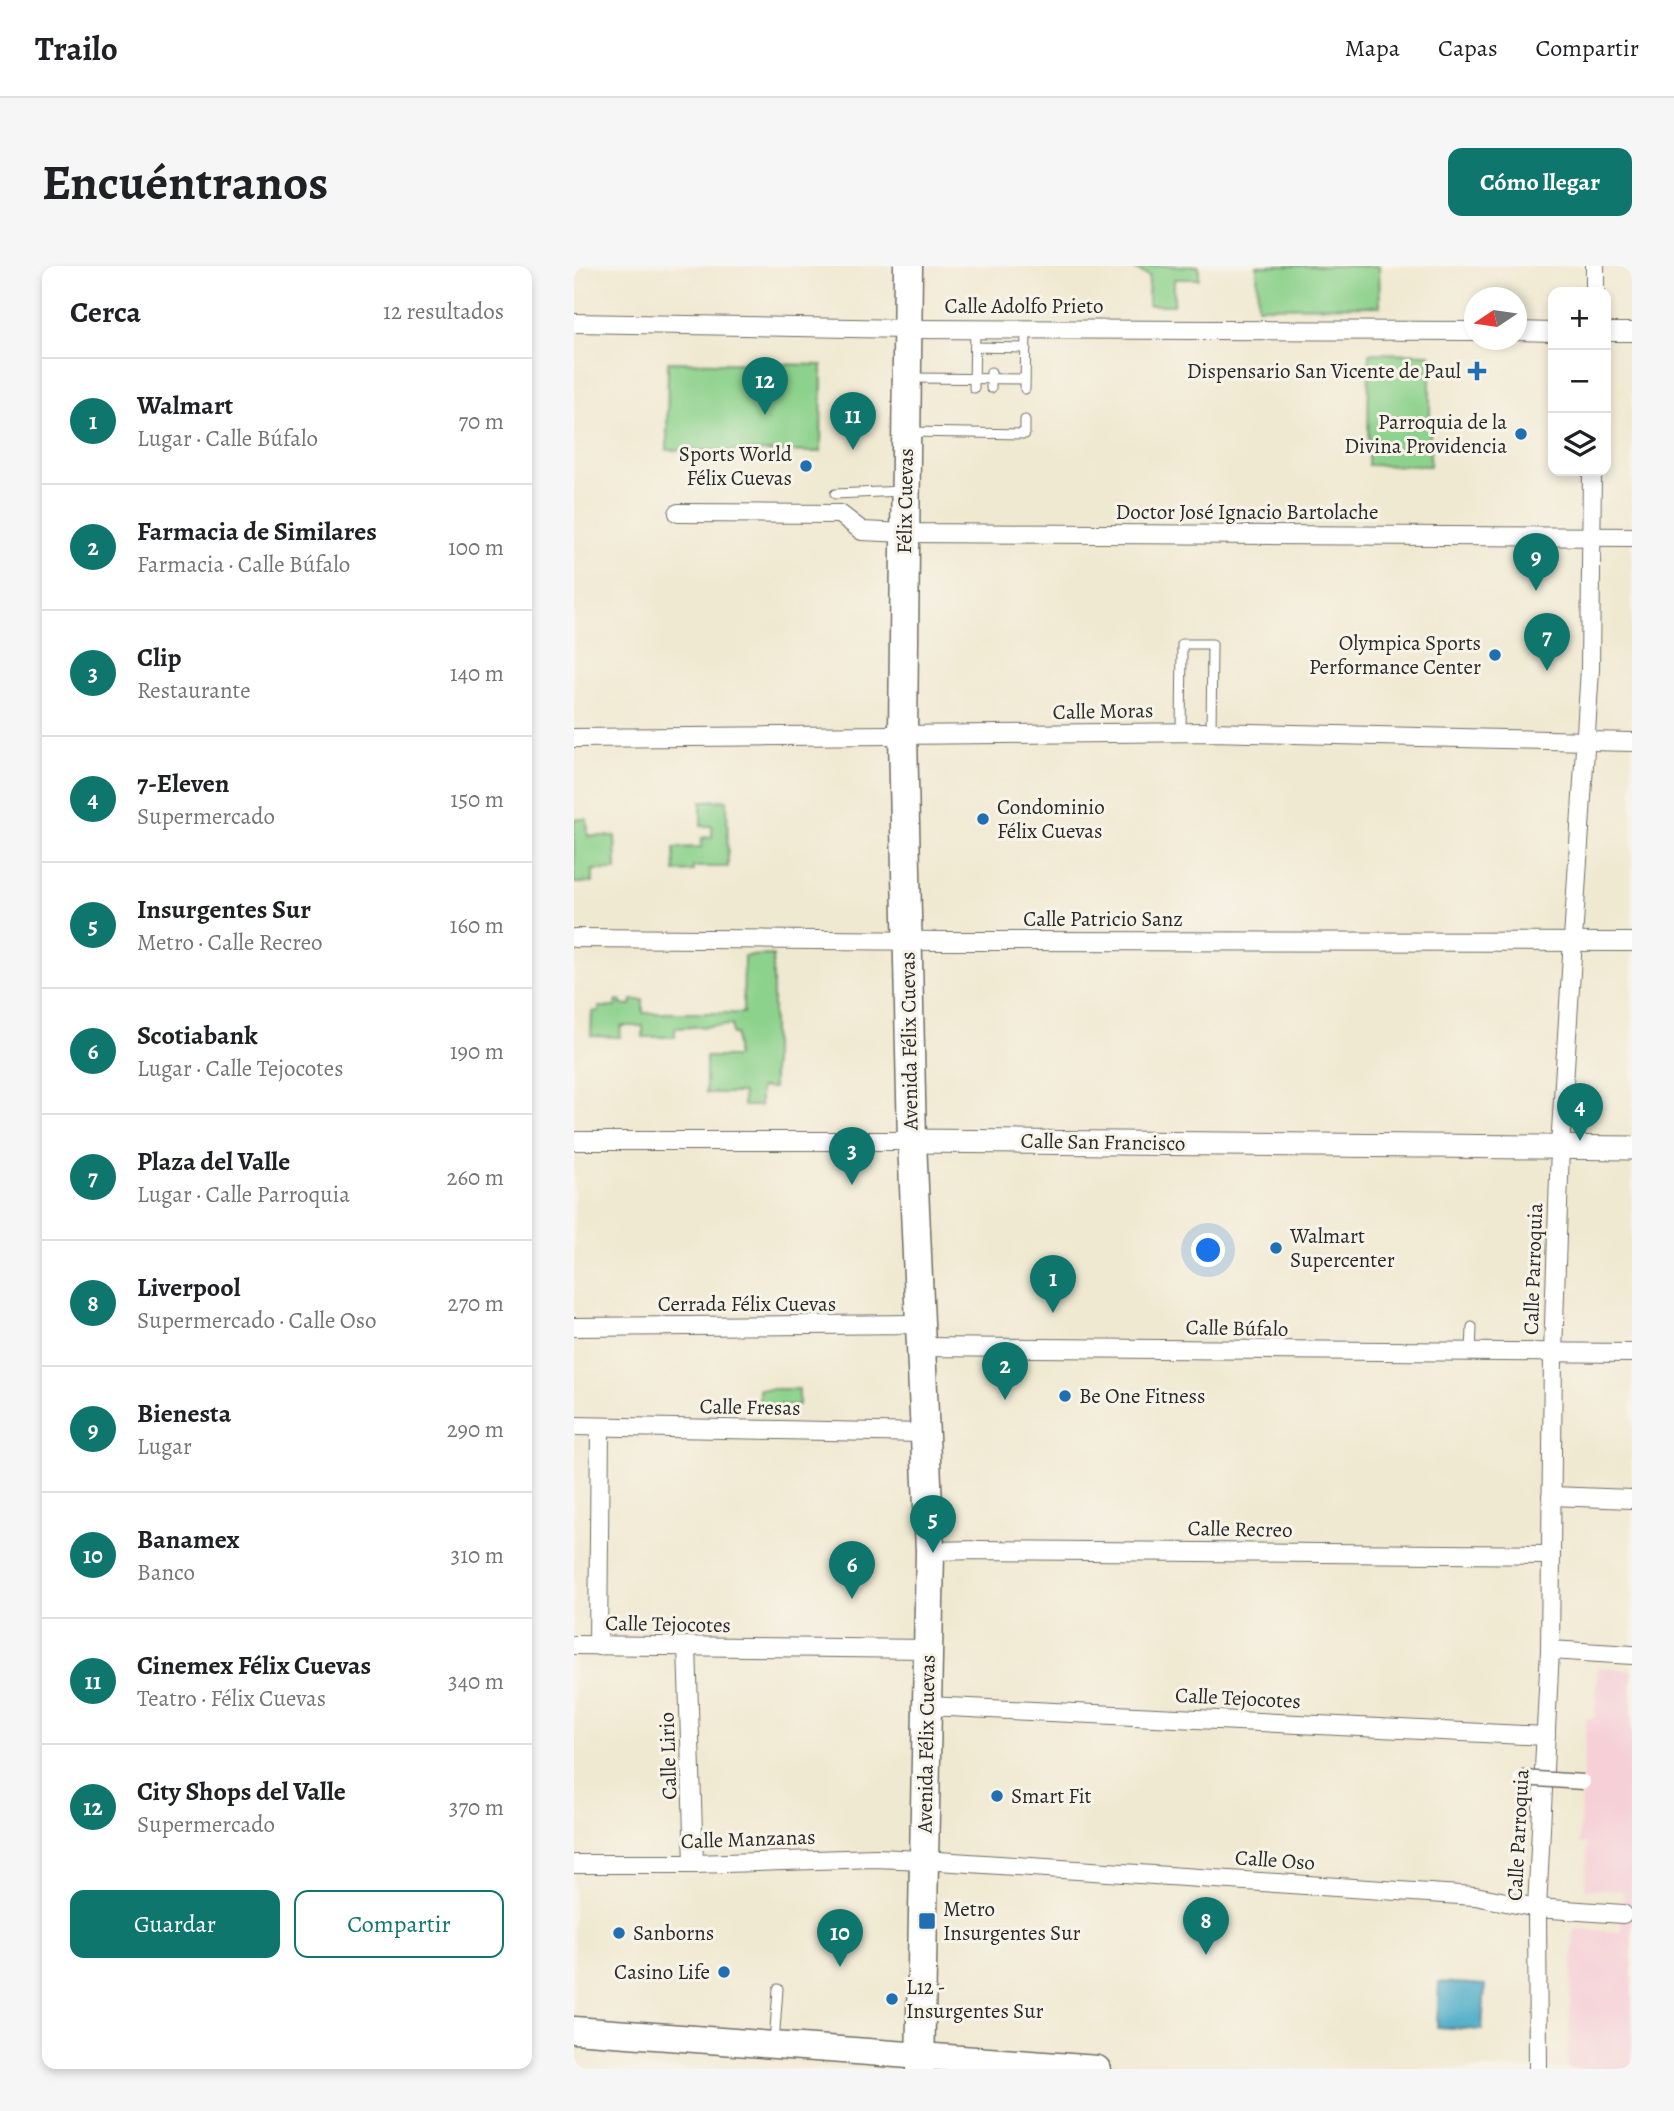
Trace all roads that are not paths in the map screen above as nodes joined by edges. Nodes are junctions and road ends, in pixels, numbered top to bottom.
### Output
1 (908, 266) edge
2 (1595, 266) edge
3 (1595, 287) edge
4 (574, 323) edge
5 (975, 328) junction
6 (907, 329) junction
7 (1026, 329) junction
8 (1464, 331) edge
9 (1527, 331) edge
10 (1548, 332) edge
11 (1611, 332) edge
12 (1632, 332) edge
13 (975, 347) junction
14 (1026, 348) junction
15 (907, 377) junction
16 (974, 383) junction
17 (1025, 420) dead end
18 (906, 432) junction
19 (1592, 476) edge
20 (905, 491) junction
21 (835, 494) dead end
22 (678, 513) dead end
23 (905, 533) junction
24 (1592, 537) junction
25 (1632, 537) edge
26 (1211, 732) junction
27 (1181, 733) junction
28 (902, 735) junction
29 (574, 738) edge
30 (1586, 741) junction
31 (1632, 742) edge
32 (574, 938) edge
33 (907, 940) junction
34 (1572, 942) junction
35 (1632, 942) edge
36 (912, 1141) junction
37 (574, 1142) edge
38 (1560, 1147) junction
39 (1632, 1147) edge
40 (574, 1327) edge
41 (1472, 1327) dead end
42 (921, 1336) junction
43 (1471, 1353) junction
44 (1553, 1353) junction
45 (1632, 1353) edge
46 (574, 1426) edge
47 (600, 1427) junction
48 (925, 1433) junction
49 (1551, 1496) junction
50 (1632, 1499) edge
51 (930, 1551) junction
52 (1550, 1555) junction
53 (574, 1646) edge
54 (598, 1646) junction
55 (687, 1646) junction
56 (929, 1649) junction
57 (1550, 1650) junction
58 (1632, 1655) edge
59 (928, 1706) junction
60 (1546, 1736) junction
61 (1521, 1778) dead end
62 (1583, 1782) dead end
63 (923, 1860) junction
64 (574, 1864) edge
65 (694, 1864) junction
66 (1537, 1908) junction
67 (1623, 1914) dead end
68 (778, 1989) dead end
69 (574, 2030) edge
70 (774, 2045) junction
71 (920, 2062) edge
72 (1097, 2069) edge
73 (1538, 2069) edge

1 - 6 main road, Félix Cuevas
2 - 3 street
4 - 6 street, Calle Adolfo Prieto
5 - 6 street, Calle Adolfo Prieto
5 - 7 street, Calle Adolfo Prieto
5 - 13 lane
6 - 15 main road, Félix Cuevas
7 - 8 street, Calle Adolfo Prieto
7 - 14 lane
9 - 10 street
11 - 12 street
13 - 14 lane
13 - 16 lane
14 - 16 lane
15 - 16 lane
15 - 18 main road, Félix Cuevas
17 - 18 lane
18 - 20 main road, Félix Cuevas
19 - 24 street, Calle Parroquia
20 - 21 lane
20 - 23 main road, Félix Cuevas
22 - 23 street, Doctor José Ignacio Bartolache
23 - 24 street, Doctor José Ignacio Bartolache
23 - 28 main road, Félix Cuevas
24 - 25 street, Doctor José Ignacio Bartolache
24 - 30 street, Calle Parroquia
26 - 27 street, Calle Moras
26 - 27 lane
26 - 30 street, Calle Moras
27 - 28 street, Calle Moras
28 - 29 street, Calle Moras
28 - 33 main road, Avenida Félix Cuevas
30 - 31 street, Calle Moras
30 - 34 street, Calle Parroquia
32 - 33 street, Calle Patricio Sanz
33 - 34 street, Calle Patricio Sanz
33 - 36 main road, Avenida Félix Cuevas
34 - 35 street, Calle Patricio Sanz
34 - 38 street, Calle Parroquia
36 - 37 street, Calle San Francisco
36 - 38 street, Calle San Francisco
36 - 42 main road, Avenida Félix Cuevas
38 - 39 street, Calle San Francisco
38 - 44 street, Calle Parroquia
40 - 42 street, Cerrada Félix Cuevas
41 - 43 lane
42 - 43 street, Calle Búfalo
42 - 48 main road
43 - 44 street, Calle Búfalo
44 - 45 street, Calle Búfalo
44 - 49 street, Calle Parroquia
46 - 47 street, Calle Fresas
47 - 48 street, Calle Fresas
47 - 54 street
48 - 51 main road, Avenida Félix Cuevas
49 - 50 street
49 - 52 street, Calle Parroquia
51 - 52 street, Calle Recreo
51 - 56 main road, Avenida Félix Cuevas
52 - 57 street, Calle Parroquia
53 - 54 street, Calle Tejocotes
54 - 55 street, Calle Tejocotes
55 - 56 street, Calle Tejocotes
55 - 65 street, Calle Lirio
56 - 59 main road, Avenida Félix Cuevas
57 - 58 street
57 - 60 street, Calle Parroquia
59 - 60 street, Calle Tejocotes
59 - 63 main road, Avenida Félix Cuevas
60 - 66 street, Calle Parroquia
61 - 62 street, bridge
63 - 65 street, Calle Manzanas
63 - 66 street, Calle Oso
63 - 71 main road, Avenida Félix Cuevas
64 - 65 street, Calle Manzanas
66 - 67 street, Calle Oso
66 - 73 street, Calle Parroquia
68 - 70 lane
69 - 70 main road
70 - 71 main road
71 - 72 main road

